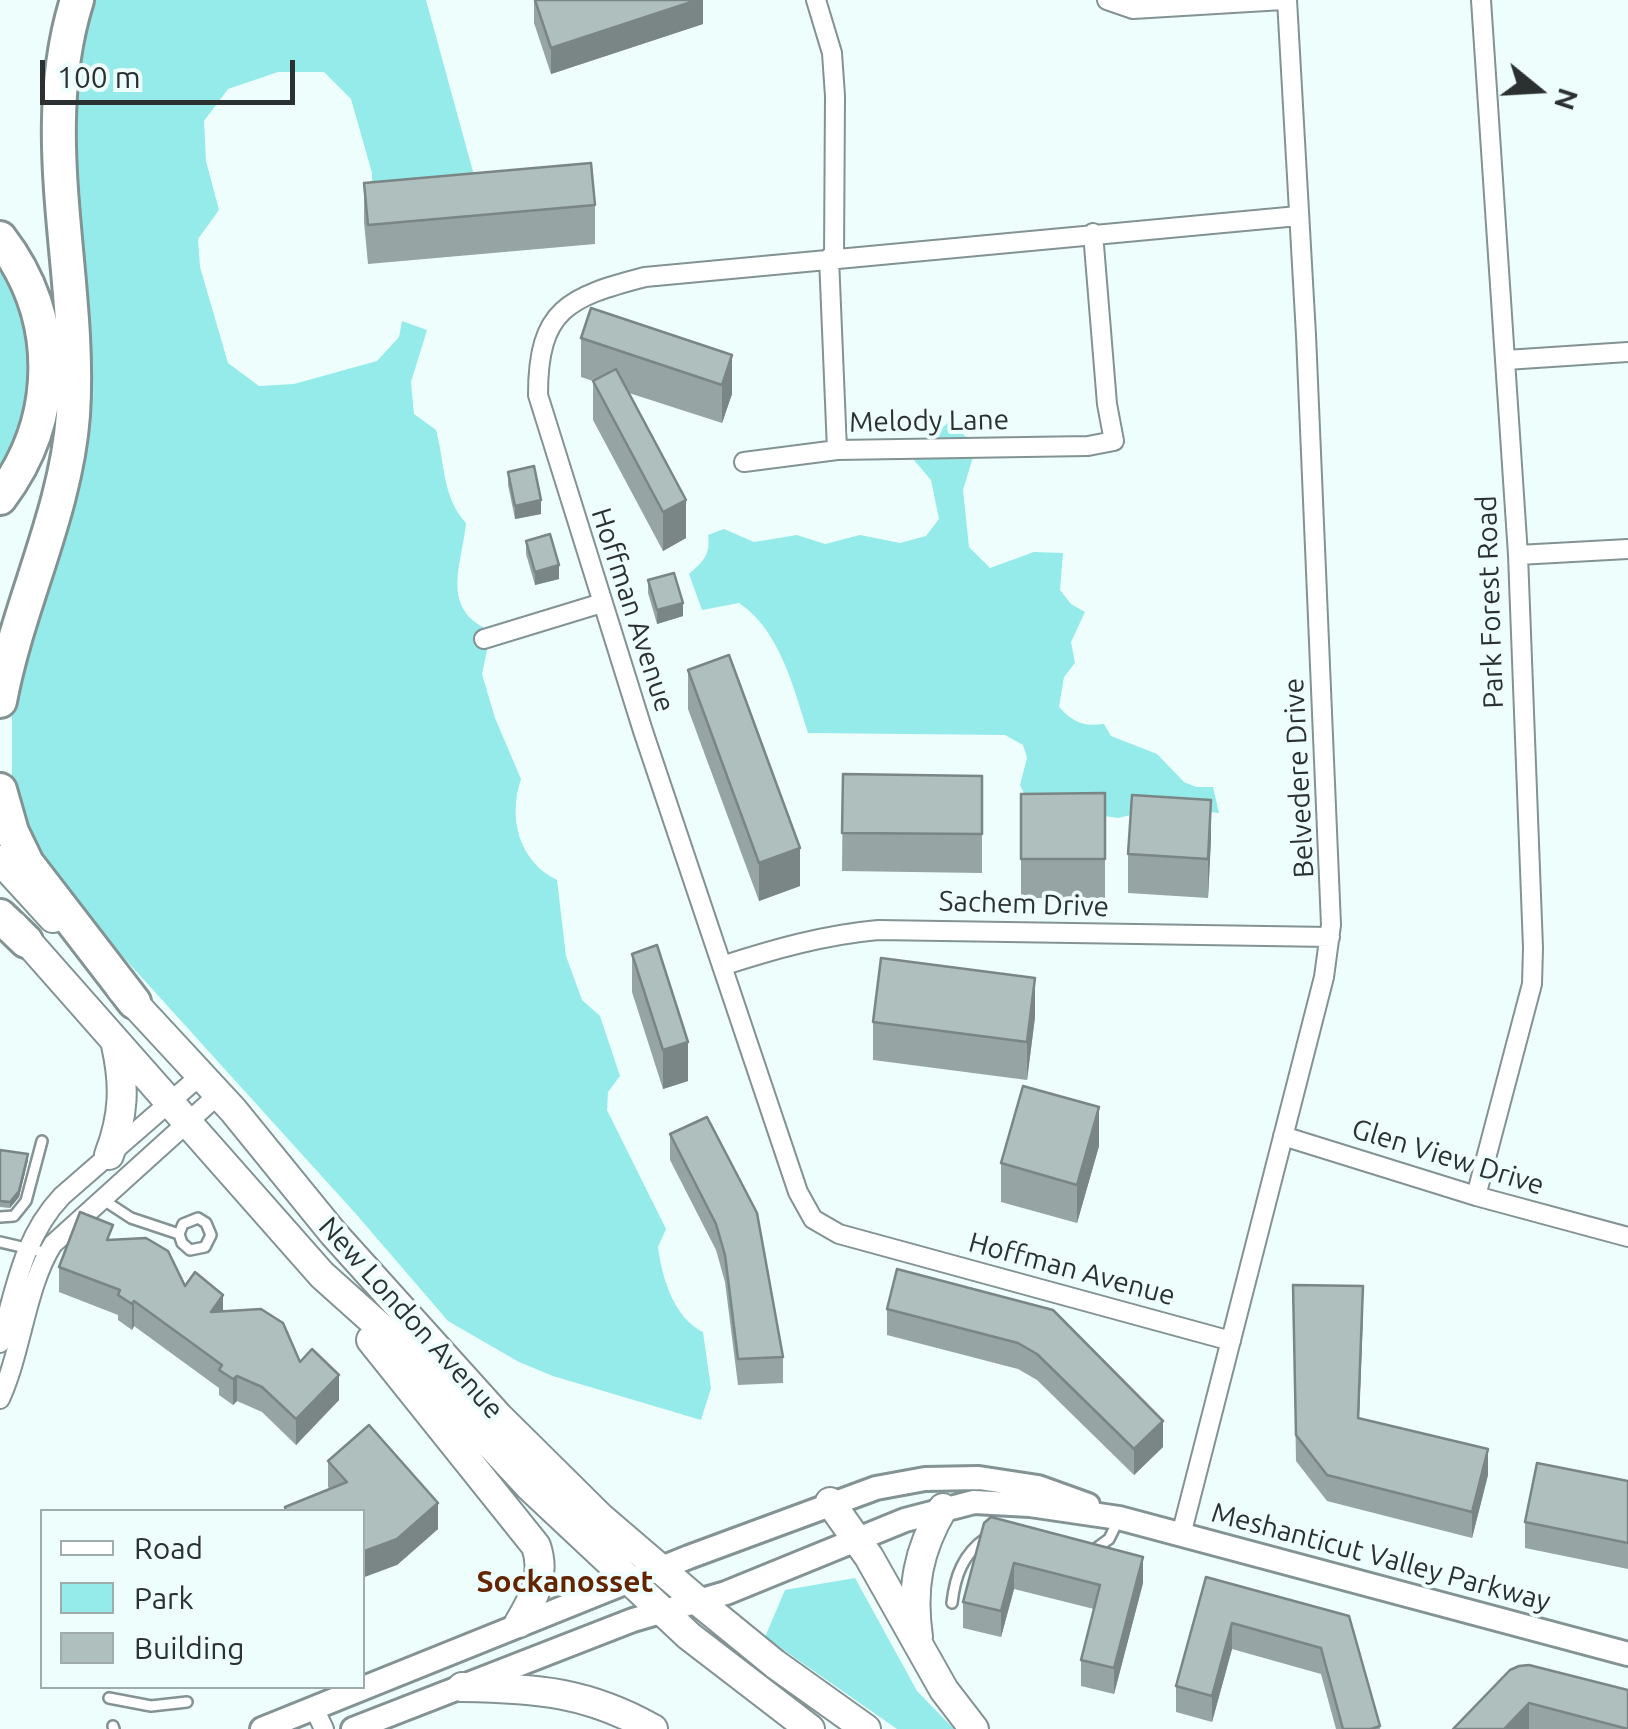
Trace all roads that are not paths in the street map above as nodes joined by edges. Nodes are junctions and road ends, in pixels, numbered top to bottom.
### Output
1 (76, 0) edge
2 (816, 0) edge
3 (1107, 0) edge
4 (1285, 0) edge
5 (1481, 0) edge
6 (1298, 216) junction
7 (1093, 233) junction
8 (0, 238) edge
9 (831, 258) junction
10 (1628, 352) edge
11 (1506, 360) junction
12 (837, 450) junction
13 (744, 462) dead end
14 (0, 498) edge
15 (1628, 549) edge
16 (1518, 555) junction
17 (602, 603) junction
18 (484, 639) dead end
19 (0, 701) edge
20 (0, 790) edge
21 (0, 860) edge
22 (0, 907) edge
23 (0, 916) edge
24 (1330, 937) junction
25 (26, 941) junction
26 (722, 966) junction
27 (134, 1002) junction
28 (116, 1043) junction
29 (210, 1085) junction
30 (178, 1113) junction
31 (1283, 1136) junction
32 (42, 1141) dead end
33 (109, 1155) junction
34 (1476, 1196) junction
35 (102, 1198) junction
36 (0, 1217) edge
37 (1598, 1230) junction
38 (179, 1234) dead end
39 (1628, 1237) edge
40 (0, 1242) edge
41 (26, 1248) junction
42 (1628, 1252) edge
43 (47, 1253) junction
44 (322, 1275) junction
45 (1230, 1341) junction
46 (0, 1342) edge
47 (0, 1399) edge
48 (830, 1502) junction
49 (943, 1508) junction
50 (1119, 1518) junction
51 (998, 1532) edge
52 (1181, 1535) junction
53 (857, 1540) junction
54 (1080, 1554) edge
55 (660, 1569) junction
56 (629, 1581) junction
57 (699, 1602) junction
58 (952, 1604) dead end
59 (663, 1612) junction
60 (519, 1623) junction
61 (920, 1648) junction
62 (1628, 1654) edge
63 (462, 1687) junction
64 (109, 1698) dead end
65 (186, 1702) dead end
66 (319, 1718) edge
67 (262, 1729) edge
68 (352, 1729) edge
69 (653, 1729) edge
70 (810, 1729) edge
71 (866, 1729) edge
72 (974, 1729) edge

1 - 19 highway
2 - 9 street
3 - 4 street
4 - 6 street, Belvedere Drive
5 - 11 street, Park Forest Road
6 - 7 street, Hoffman Avenue
6 - 24 street, Belvedere Drive
7 - 9 street, Hoffman Avenue
7 - 12 street, Melody Lane
8 - 14 highway
9 - 12 street
9 - 17 street, Hoffman Avenue
10 - 11 street
11 - 16 street, Park Forest Road
12 - 13 street, Melody Lane
15 - 16 street
16 - 34 street, Park Forest Road
17 - 18 street
17 - 26 street, Hoffman Avenue
20 - 27 highway
21 - 27 main road, New London Avenue
22 - 25 main road, New London Avenue
23 - 25 highway
24 - 26 street, Sachem Drive
24 - 31 street, Belvedere Drive
25 - 28 main road, New London Avenue
26 - 45 street, Hoffman Avenue
27 - 29 main road, New London Avenue
28 - 30 main road, New London Avenue
28 - 33 main road
29 - 30 street
29 - 55 main road, New London Avenue
30 - 33 street
30 - 35 street
30 - 44 main road, New London Avenue
31 - 34 street, Glen View Drive
31 - 45 street, Belvedere Drive
32 - 36 lane
33 - 41 street
34 - 37 street, Glen View Drive
35 - 38 lane
35 - 43 street
37 - 39 street, Glen View Drive
37 - 42 street, Glen View Drive
40 - 41 lane
41 - 43 lane
41 - 46 street
43 - 47 street
44 - 56 main road, New London Avenue
44 - 60 main road
45 - 52 street, Belvedere Drive
48 - 50 street, Meshanticut Valley Parkway
48 - 53 main road
48 - 55 street, Meshanticut Valley Parkway
49 - 50 street, Meshanticut Valley Parkway
49 - 53 street, Meshanticut Valley Parkway
49 - 61 main road
50 - 52 street, Meshanticut Valley Parkway
50 - 54 lane
51 - 58 lane
52 - 62 street, Meshanticut Valley Parkway
53 - 57 street, Meshanticut Valley Parkway
53 - 61 main road
55 - 56 street, Meshanticut Valley Parkway
55 - 57 main road, New London Avenue
56 - 59 main road, New London Avenue
56 - 60 street, Meshanticut Valley Parkway
57 - 59 street, Meshanticut Valley Parkway
57 - 71 main road, New London Avenue
59 - 63 street, Meshanticut Valley Parkway
59 - 70 main road, New London Avenue
60 - 66 street, Meshanticut Valley Parkway
61 - 72 main road
63 - 68 street, Meshanticut Valley Parkway
63 - 69 main road
64 - 65 lane
66 - 67 street, Meshanticut Valley Parkway

